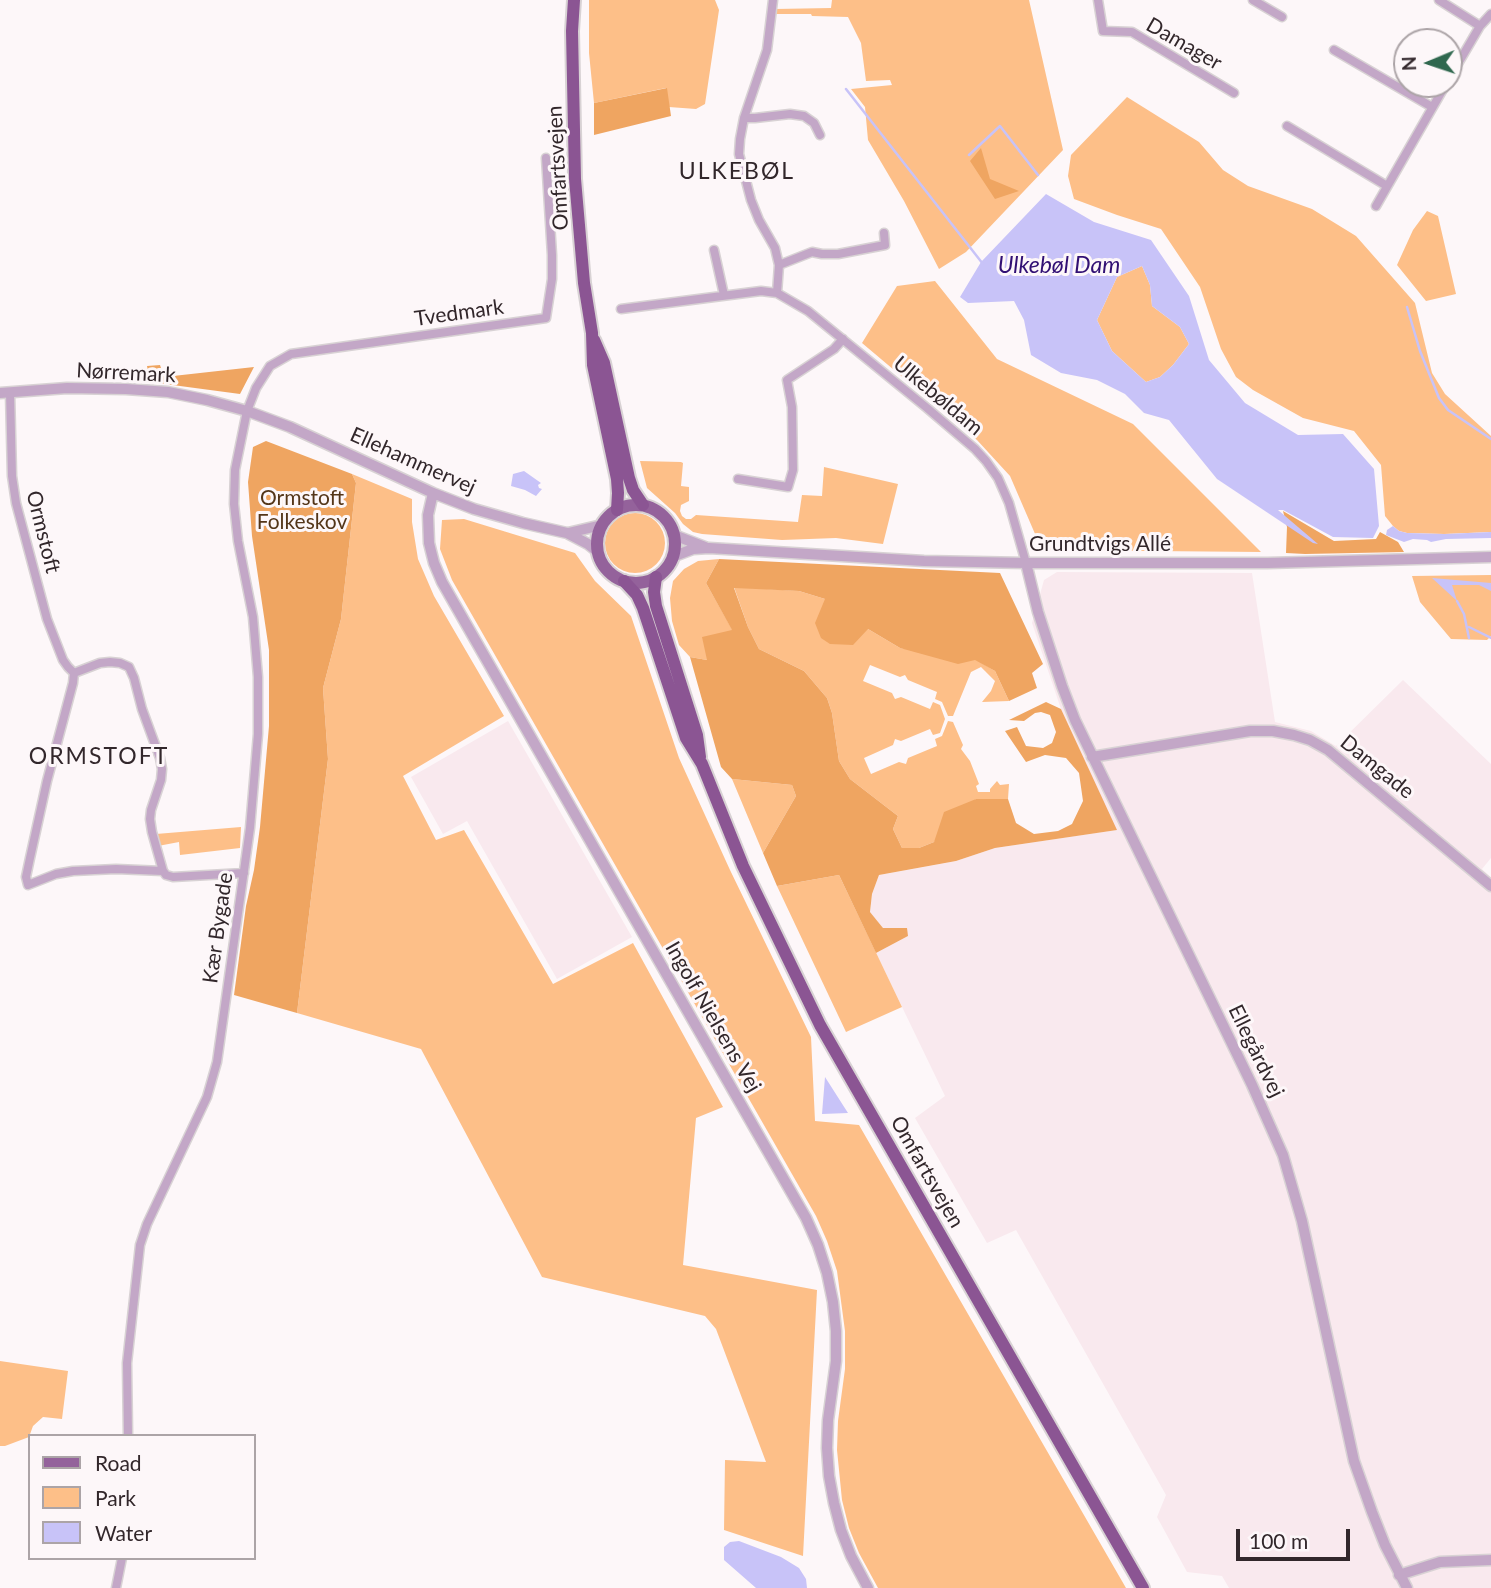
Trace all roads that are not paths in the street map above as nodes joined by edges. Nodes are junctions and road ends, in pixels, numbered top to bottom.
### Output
1 (574, 0) edge
2 (773, 0) edge
3 (1098, 0) edge
4 (1253, 0) edge
5 (1439, 0) edge
6 (1491, 14) edge
7 (1282, 18) dead end
8 (1480, 26) junction
9 (1334, 50) dead end
10 (1463, 55) edge
11 (1234, 93) dead end
12 (1437, 98) edge
13 (1432, 107) junction
14 (744, 117) junction
15 (1287, 126) dead end
16 (820, 135) dead end
17 (546, 158) dead end
18 (1387, 186) junction
19 (1376, 206) dead end
20 (884, 233) dead end
21 (714, 250) dead end
22 (779, 265) junction
23 (778, 293) junction
24 (724, 295) junction
25 (621, 309) dead end
26 (592, 333) junction
27 (844, 339) junction
28 (5, 393) edge
29 (247, 411) junction
30 (738, 479) dead end
31 (433, 493) junction
32 (643, 505) junction
33 (617, 510) junction
34 (602, 525) junction
35 (567, 533) junction
36 (674, 535) junction
37 (709, 548) junction
38 (598, 552) junction
39 (1491, 556) edge
40 (672, 557) junction
41 (1026, 563) junction
42 (656, 577) junction
43 (624, 581) junction
44 (74, 673) junction
45 (1092, 757) junction
46 (702, 764) junction
47 (163, 871) junction
48 (244, 873) junction
49 (1491, 887) edge
50 (128, 1434) edge
51 (122, 1560) edge
52 (1491, 1560) edge
53 (1399, 1575) junction
54 (116, 1588) edge
55 (868, 1588) edge
56 (1143, 1588) edge
57 (1407, 1588) edge

1 - 26 highway, Omfartsvejen
2 - 14 street
3 - 11 street, Damager
4 - 7 street
5 - 8 street
6 - 8 street
8 - 10 street
9 - 13 street
12 - 13 street
13 - 18 street
14 - 16 street
14 - 22 street
15 - 18 street
17 - 29 street, Tvedmark
18 - 19 street
20 - 22 street
21 - 24 street
22 - 23 street
23 - 24 street
23 - 27 street, Ulkebøldam
24 - 25 street
26 - 32 highway, Omfartsvejen
26 - 33 highway, Omfartsvejen
27 - 30 street
27 - 41 street, Ulkebøldam
28 - 29 street, Nørremark
28 - 44 street, Ormstoft
29 - 31 street, Ellehammervej
29 - 48 street, Kær Bygade
31 - 35 street, Ellehammervej
31 - 55 street, Ingolf Nielsens Vej
32 - 33 main road
32 - 36 main road
33 - 34 main road
34 - 35 street, Ellehammervej
34 - 38 main road
35 - 38 street, Ellehammervej
36 - 37 street, Grundtvigs Allé
36 - 40 main road
37 - 40 street, Grundtvigs Allé
37 - 41 street, Grundtvigs Allé
38 - 43 main road
39 - 41 street, Grundtvigs Allé
40 - 42 main road
41 - 45 street, Ellegårdvej
42 - 43 main road
42 - 46 highway, Omfartsvejen
43 - 46 highway, Omfartsvejen
44 - 47 street
44 - 47 street
45 - 49 street, Damgade
45 - 53 street, Ellegårdvej
46 - 56 highway, Omfartsvejen
47 - 48 street
48 - 50 street, Kær Bygade
51 - 54 street
52 - 53 street
53 - 57 street, Ellegårdvej

